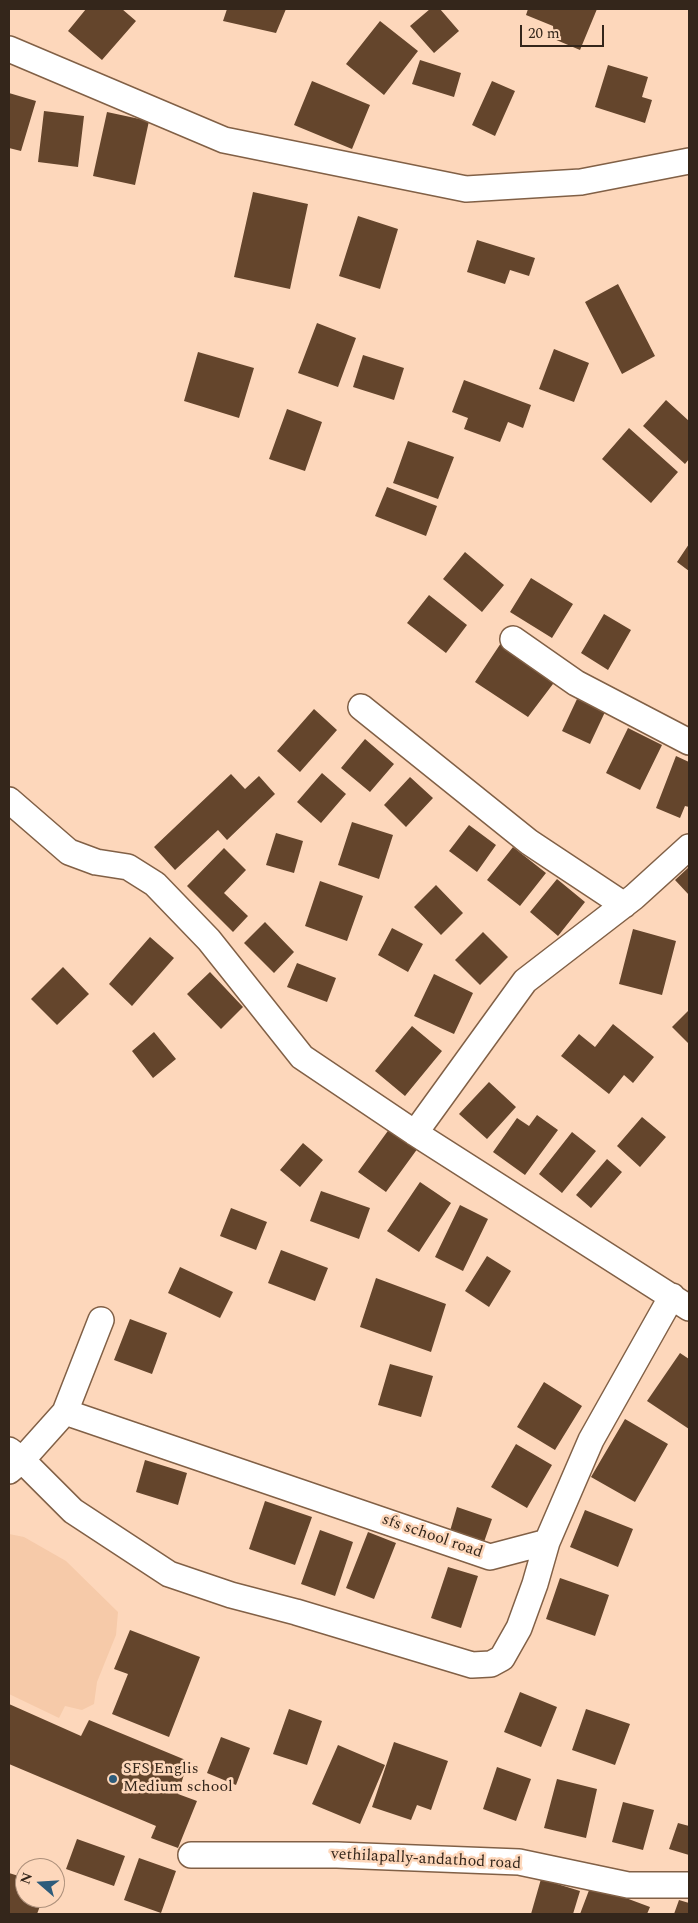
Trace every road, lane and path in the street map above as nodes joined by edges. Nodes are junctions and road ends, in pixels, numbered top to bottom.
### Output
1 (9, 49) edge
2 (689, 160) edge
3 (513, 639) dead end
4 (361, 707) dead end
5 (689, 742) edge
6 (9, 800) edge
7 (689, 847) edge
8 (624, 906) junction
9 (414, 1133) junction
10 (681, 1302) edge
11 (101, 1320) dead end
12 (65, 1412) junction
13 (13, 1461) edge
14 (547, 1542) junction
15 (191, 1855) dead end
16 (689, 1885) edge

1 - 2 street
3 - 5 street
4 - 8 street
6 - 9 street
7 - 8 street
8 - 9 street
9 - 10 street
10 - 14 street
11 - 12 street
12 - 13 street
12 - 14 street, sfs school road
13 - 14 street
15 - 16 street, vethilapally-andathod road

